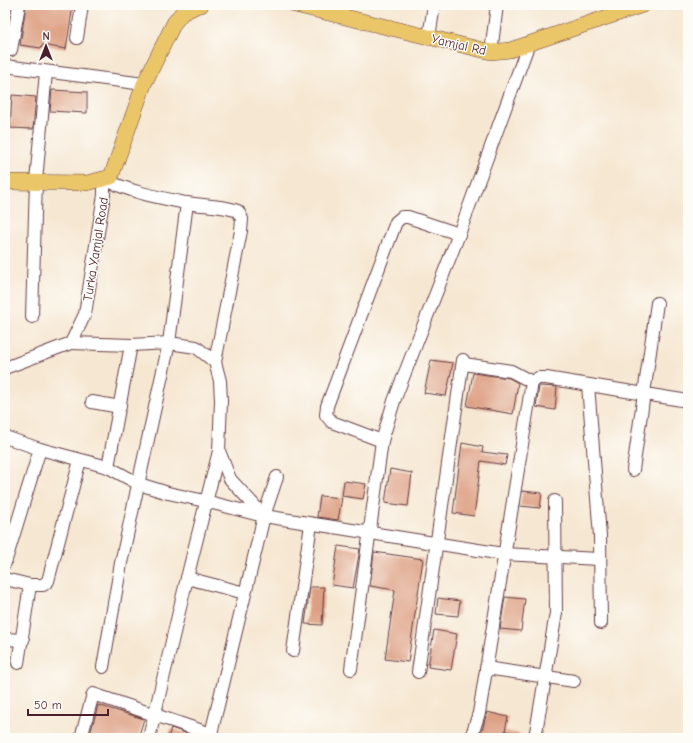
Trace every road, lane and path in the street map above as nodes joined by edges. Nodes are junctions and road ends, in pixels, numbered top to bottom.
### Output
1 (19, 5) edge
2 (82, 5) edge
3 (182, 5) edge
4 (201, 5) edge
5 (295, 5) edge
6 (434, 5) edge
7 (497, 5) edge
8 (643, 5) edge
9 (625, 9) edge
10 (174, 23) junction
11 (429, 37) junction
12 (77, 38) dead end
13 (529, 43) junction
14 (11, 50) dead end
15 (491, 52) junction
16 (5, 66) edge
17 (46, 72) junction
18 (144, 84) junction
19 (104, 178) junction
20 (36, 181) junction
21 (5, 182) edge
22 (187, 203) junction
23 (459, 234) junction
24 (657, 303) dead end
25 (32, 317) dead end
26 (71, 343) junction
27 (169, 343) junction
28 (131, 345) junction
29 (215, 362) junction
30 (5, 368) edge
31 (532, 382) junction
32 (588, 385) junction
33 (645, 394) junction
34 (688, 401) edge
35 (92, 402) dead end
36 (120, 407) junction
37 (5, 437) edge
38 (382, 441) junction
39 (40, 449) junction
40 (219, 451) junction
41 (80, 460) junction
42 (108, 467) junction
43 (633, 470) dead end
44 (277, 477) dead end
45 (139, 484) junction
46 (205, 500) junction
47 (555, 501) dead end
48 (264, 516) junction
49 (311, 524) junction
50 (369, 533) junction
51 (436, 544) junction
52 (503, 554) junction
53 (557, 557) junction
54 (599, 559) junction
55 (5, 563) edge
56 (187, 578) junction
57 (5, 579) edge
58 (30, 585) junction
59 (245, 593) junction
60 (601, 623) dead end
61 (5, 639) edge
62 (23, 640) junction
63 (293, 651) dead end
64 (18, 663) dead end
65 (102, 667) dead end
66 (486, 668) junction
67 (350, 669) dead end
68 (418, 672) dead end
69 (545, 677) junction
70 (574, 681) dead end
71 (155, 716) junction
72 (210, 736) edge
73 (81, 738) edge
74 (149, 738) edge
75 (471, 738) edge
76 (535, 738) edge

1 - 14 street
2 - 12 street
3 - 10 street, Turka Yamjal Road
4 - 10 main road
5 - 11 main road, Yamjal Rd
6 - 11 street
7 - 15 street
8 - 9 main road, Yamjal Rd
9 - 13 main road, Yamjal Rd
10 - 18 main road, Turka Yamjal Road
11 - 15 main road, Yamjal Rd
13 - 15 main road, Yamjal Rd
13 - 23 street
16 - 17 street
17 - 18 street
17 - 20 street
18 - 19 main road, Turka Yamjal Road
19 - 20 main road
19 - 22 street
19 - 26 street, Turka Yamjal Road
20 - 21 main road
20 - 25 street
22 - 27 street
22 - 29 street
23 - 38 street
23 - 38 street
24 - 33 street
26 - 28 street
26 - 30 street
27 - 28 street
27 - 29 street
27 - 45 street
28 - 36 street
29 - 40 street
31 - 32 street
31 - 51 street
31 - 52 street
32 - 33 street
32 - 54 street
33 - 34 street
33 - 43 street
35 - 36 street
36 - 42 street
37 - 39 street
38 - 50 street
39 - 41 street
39 - 55 street
40 - 46 street
40 - 48 street
41 - 42 street
41 - 58 street
42 - 45 street
44 - 48 street
45 - 46 street
45 - 65 street
46 - 48 street
46 - 56 street
47 - 53 street
48 - 49 street
48 - 59 street
49 - 50 street
49 - 63 street
50 - 51 street
50 - 67 street
51 - 52 street
51 - 68 street
52 - 53 street
52 - 66 street
53 - 54 street
53 - 69 street
54 - 60 street
56 - 59 street
56 - 71 street
57 - 58 street
58 - 62 street
59 - 72 street
61 - 62 street
62 - 64 street
66 - 69 street
66 - 75 street
69 - 70 street
69 - 76 street
71 - 72 street
71 - 73 street
71 - 74 street

